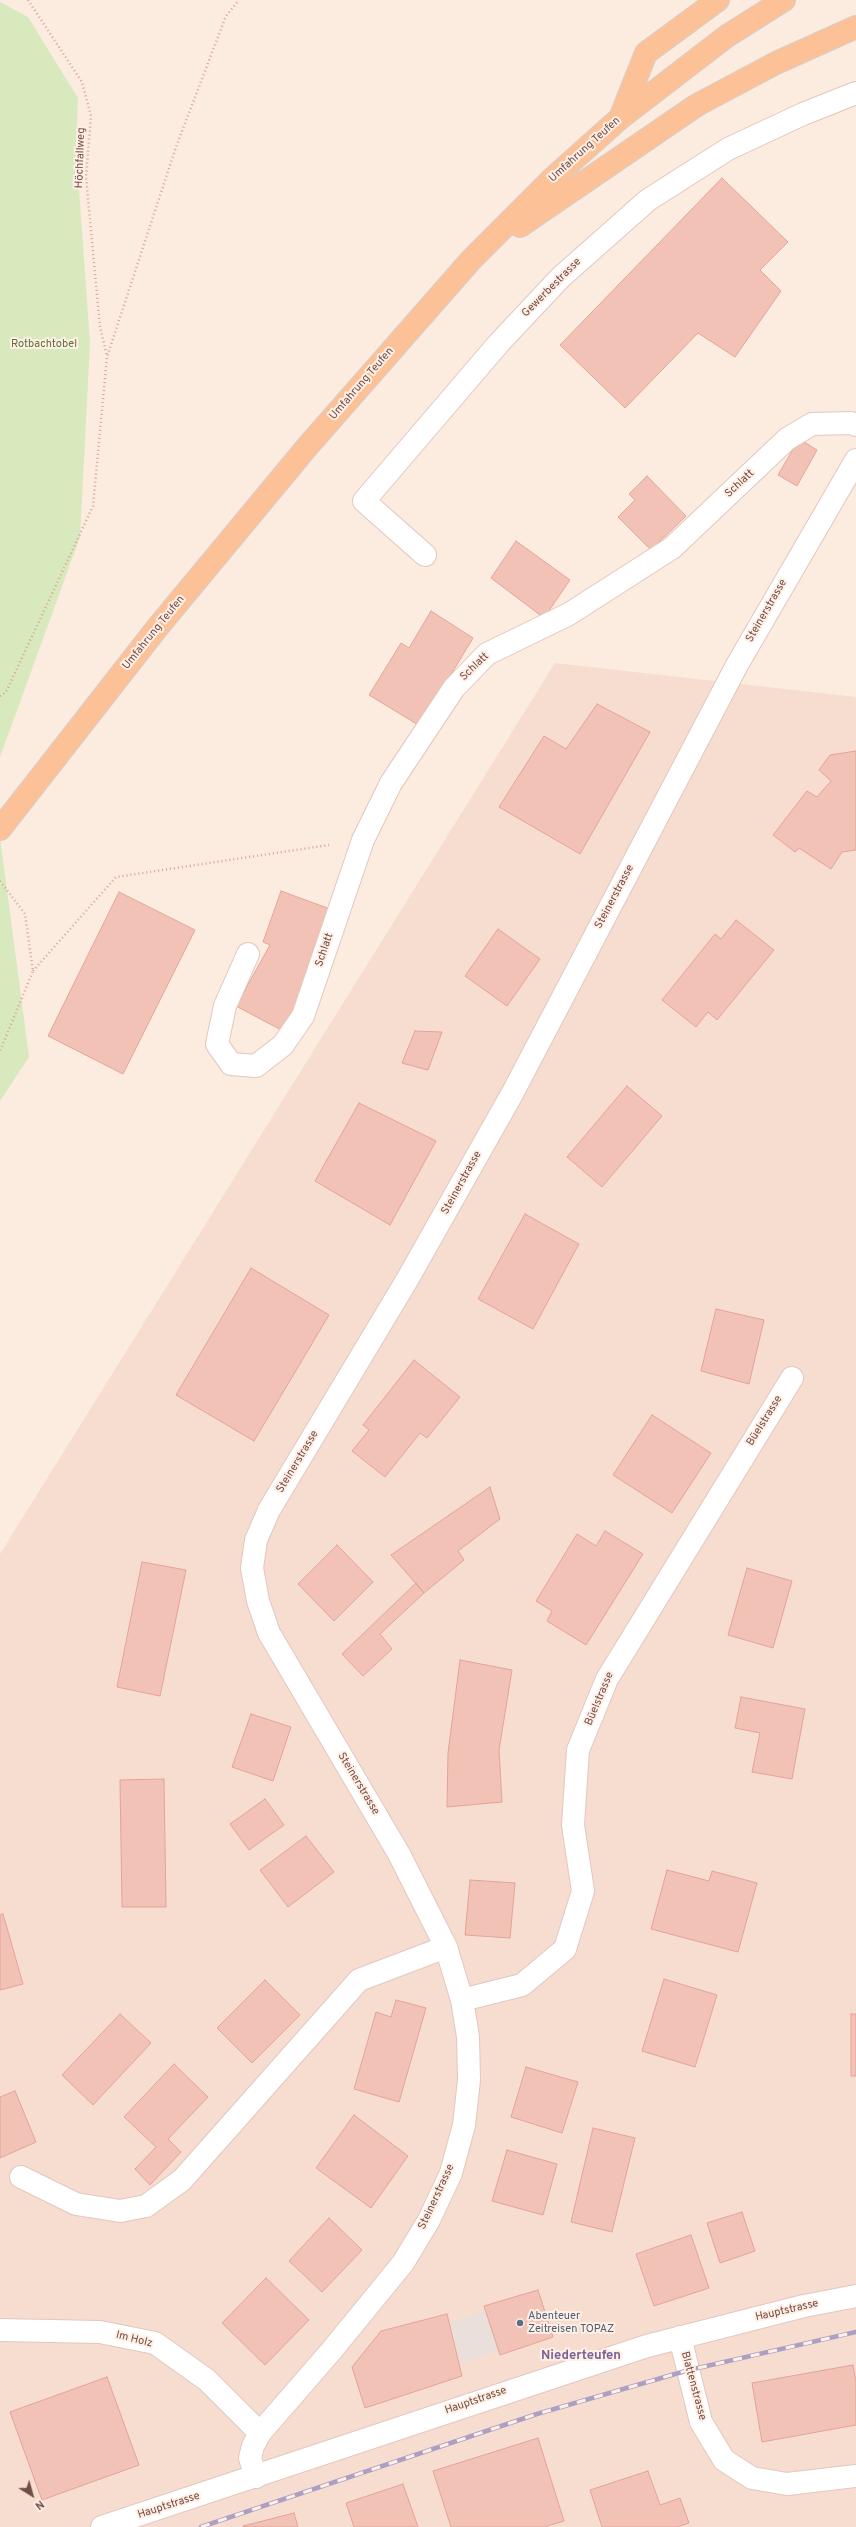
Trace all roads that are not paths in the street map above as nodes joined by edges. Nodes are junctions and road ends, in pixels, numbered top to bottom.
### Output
1 (718, 0) edge
2 (784, 0) edge
3 (856, 27) edge
4 (856, 93) edge
5 (620, 119) junction
6 (471, 260) junction
7 (856, 426) edge
8 (856, 460) edge
9 (425, 555) dead end
10 (0, 829) edge
11 (248, 954) dead end
12 (792, 1378) dead end
13 (446, 1947) junction
14 (462, 2000) junction
15 (21, 2177) dead end
16 (856, 2296) edge
17 (0, 2330) edge
18 (680, 2337) junction
19 (260, 2433) junction
20 (856, 2476) edge
21 (256, 2477) junction
22 (102, 2527) edge

1 - 5 main road
2 - 5 main road, Umfahrung Teufen
3 - 6 main road
4 - 9 street, Gewerbestrasse
5 - 6 main road, Umfahrung Teufen
6 - 10 main road, Umfahrung Teufen
7 - 11 street, Schlatt
8 - 13 street, Steinerstrasse
12 - 14 street, Büelstrasse
13 - 14 street, Steinerstrasse
13 - 15 street
14 - 19 street, Steinerstrasse
16 - 18 street, Hauptstrasse
17 - 19 street, Im Holz
18 - 20 street, Blattenstrasse
18 - 21 street, Hauptstrasse
19 - 21 street, Steinerstrasse
21 - 22 street, Hauptstrasse

